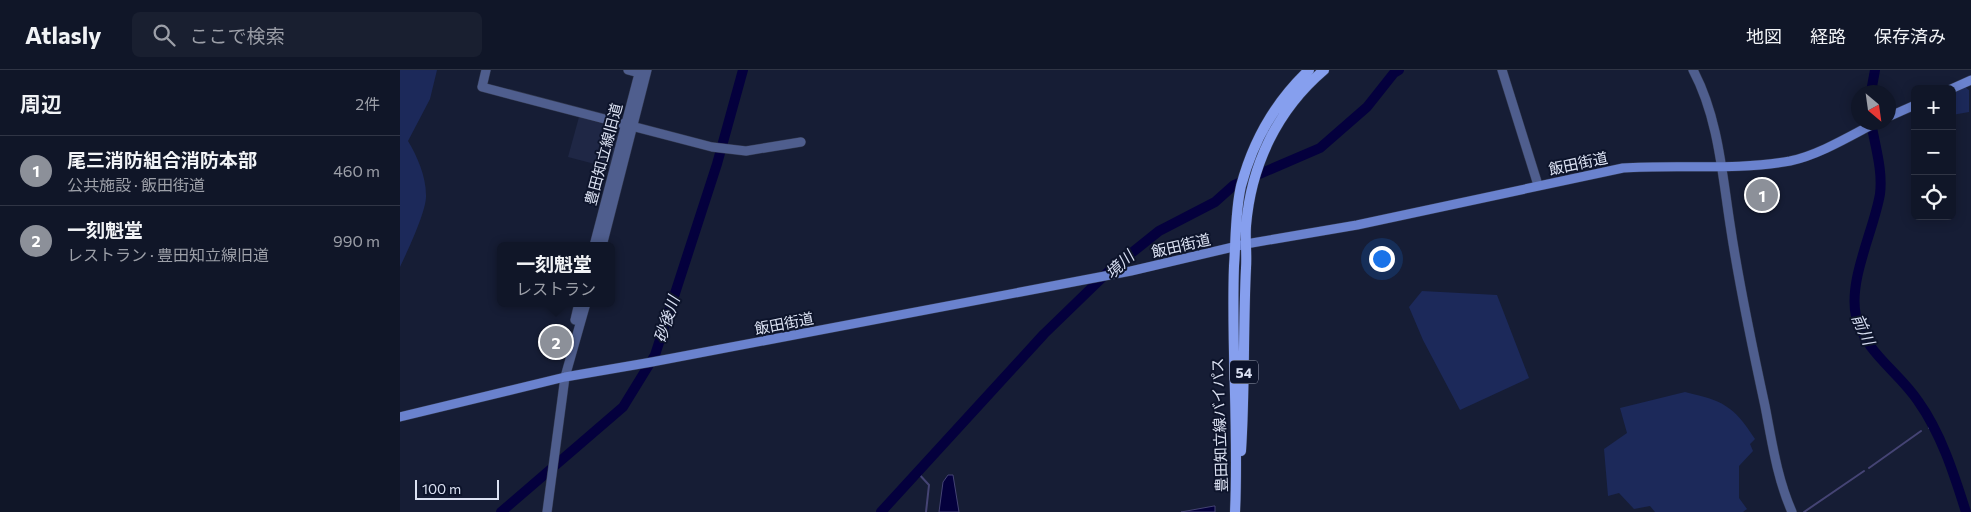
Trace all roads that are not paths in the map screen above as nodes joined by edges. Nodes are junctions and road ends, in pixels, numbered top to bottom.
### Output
1 (486, 70) edge
2 (628, 70) edge
3 (1309, 70) edge
4 (1324, 70) edge
5 (1502, 70) edge
6 (1692, 70) edge
7 (642, 71) edge
8 (1971, 80) edge
9 (1956, 87) edge
10 (1911, 107) edge
11 (1896, 113) edge
12 (629, 125) junction
13 (1861, 130) edge
14 (801, 142) dead end
15 (1722, 166) junction
16 (1538, 186) junction
17 (1241, 227) junction
18 (595, 242) edge
19 (603, 242) edge
20 (1246, 244) junction
21 (1235, 248) junction
22 (578, 307) edge
23 (585, 307) edge
24 (575, 320) dead end
25 (565, 376) junction
26 (400, 417) edge
27 (1236, 499) junction
28 (547, 512) edge
29 (1236, 512) edge
30 (1792, 512) edge

1 - 12 street
2 - 7 street
3 - 17 main road, 豊田知立線バイパス / 54
4 - 17 main road, 豊田知立線バイパス / 54
5 - 16 street
6 - 15 street
7 - 12 street, 豊田知立線旧道
8 - 9 main road
10 - 11 main road
12 - 14 street
12 - 18 street, 豊田知立線旧道
12 - 19 street, 豊田知立線旧道
13 - 15 main road, 飯田街道
15 - 16 main road, 飯田街道
15 - 30 street
16 - 20 main road, 飯田街道
17 - 20 main road, 豊田知立線バイパス / 54
17 - 21 main road, 豊田知立線バイパス / 54
20 - 21 main road, 飯田街道
20 - 27 main road, 豊田知立線バイパス / 54
21 - 25 main road, 飯田街道
21 - 27 main road, 豊田知立線バイパス / 54
22 - 24 street
23 - 25 street
25 - 26 main road, 飯田街道
25 - 28 street
27 - 29 main road, 54

